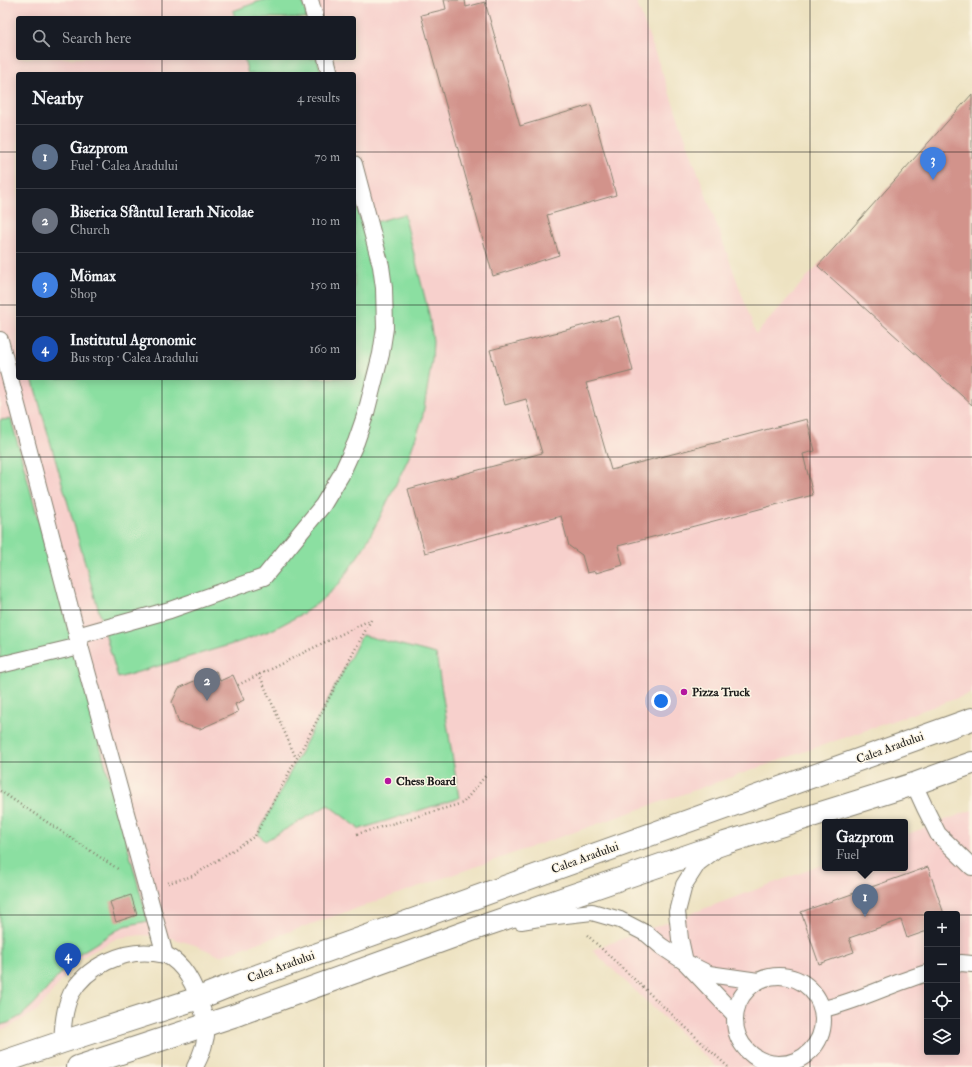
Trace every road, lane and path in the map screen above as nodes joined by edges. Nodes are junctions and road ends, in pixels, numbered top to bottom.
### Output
1 (310, 0) edge
2 (314, 16) edge
3 (326, 60) edge
4 (330, 72) edge
5 (356, 172) edge
6 (0, 340) edge
7 (79, 641) junction
8 (0, 665) edge
9 (259, 674) junction
10 (238, 685) dead end
11 (972, 719) edge
12 (296, 758) junction
13 (972, 763) edge
14 (486, 774) dead end
15 (914, 784) junction
16 (0, 791) edge
17 (357, 834) dead end
18 (725, 843) junction
19 (972, 867) edge
20 (118, 870) dead end
21 (148, 889) junction
22 (480, 927) junction
23 (586, 934) dead end
24 (165, 955) junction
25 (685, 962) junction
26 (960, 963) edge
27 (972, 964) edge
28 (924, 974) edge
29 (758, 981) junction
30 (199, 998) junction
31 (823, 1009) junction
32 (736, 1015) junction
33 (207, 1025) junction
34 (62, 1042) junction
35 (0, 1063) edge
36 (803, 1063) edge
37 (78, 1067) edge
38 (195, 1067) edge
39 (728, 1067) edge

1 - 2 lane
3 - 4 lane
5 - 7 lane
6 - 7 lane
7 - 8 lane
7 - 21 lane
9 - 10 path
9 - 12 path
9 - 12 path
11 - 30 main road, Calea Aradului
12 - 21 path
13 - 15 main road
14 - 17 path
15 - 18 main road
15 - 19 lane
16 - 20 path
18 - 22 main road
18 - 25 lane
21 - 24 lane
22 - 25 lane
22 - 33 main road
23 - 39 path
24 - 30 lane
24 - 34 lane
25 - 29 lane
25 - 32 lane
26 - 27 lane
28 - 31 lane
29 - 31 lane
29 - 32 lane
30 - 33 lane
30 - 34 main road, Calea Aradului
31 - 36 lane
32 - 36 lane
33 - 37 main road
33 - 38 lane
34 - 35 main road, Calea Aradului

